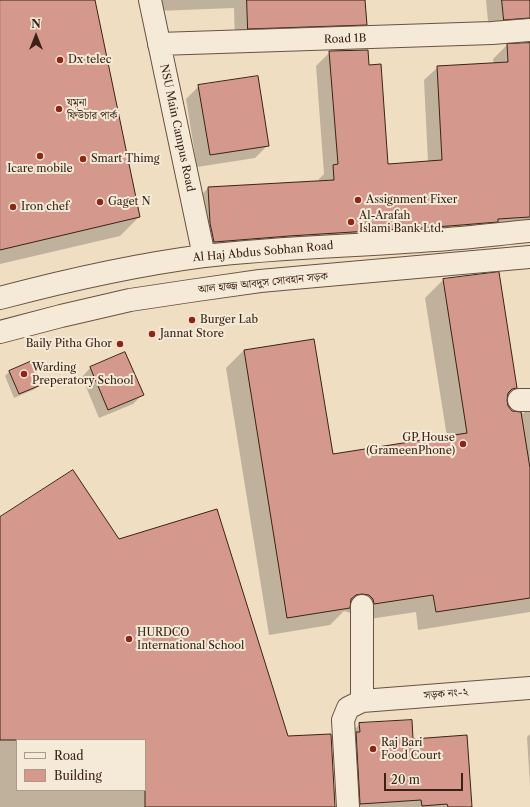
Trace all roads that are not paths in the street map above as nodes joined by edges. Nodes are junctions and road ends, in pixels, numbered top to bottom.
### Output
1 (150, 0) edge
2 (530, 30) edge
3 (159, 44) junction
4 (530, 231) edge
5 (204, 256) junction
6 (530, 258) edge
7 (0, 298) edge
8 (0, 332) edge
9 (362, 606) dead end
10 (530, 688) edge
11 (362, 701) junction
12 (348, 807) edge

1 - 3 street, NSU Main Campus Road
2 - 3 street, Road 1B
3 - 5 street, NSU Main Campus Road
4 - 5 street, Al Haj Abdus Sobhan Road
5 - 7 street, Al Haj Abdus Sobhan Road
6 - 8 street, আল হাজ্জ আবদুস সোবহান সড়ক
9 - 11 street
10 - 11 street, সড়ক নং-২
11 - 12 street

